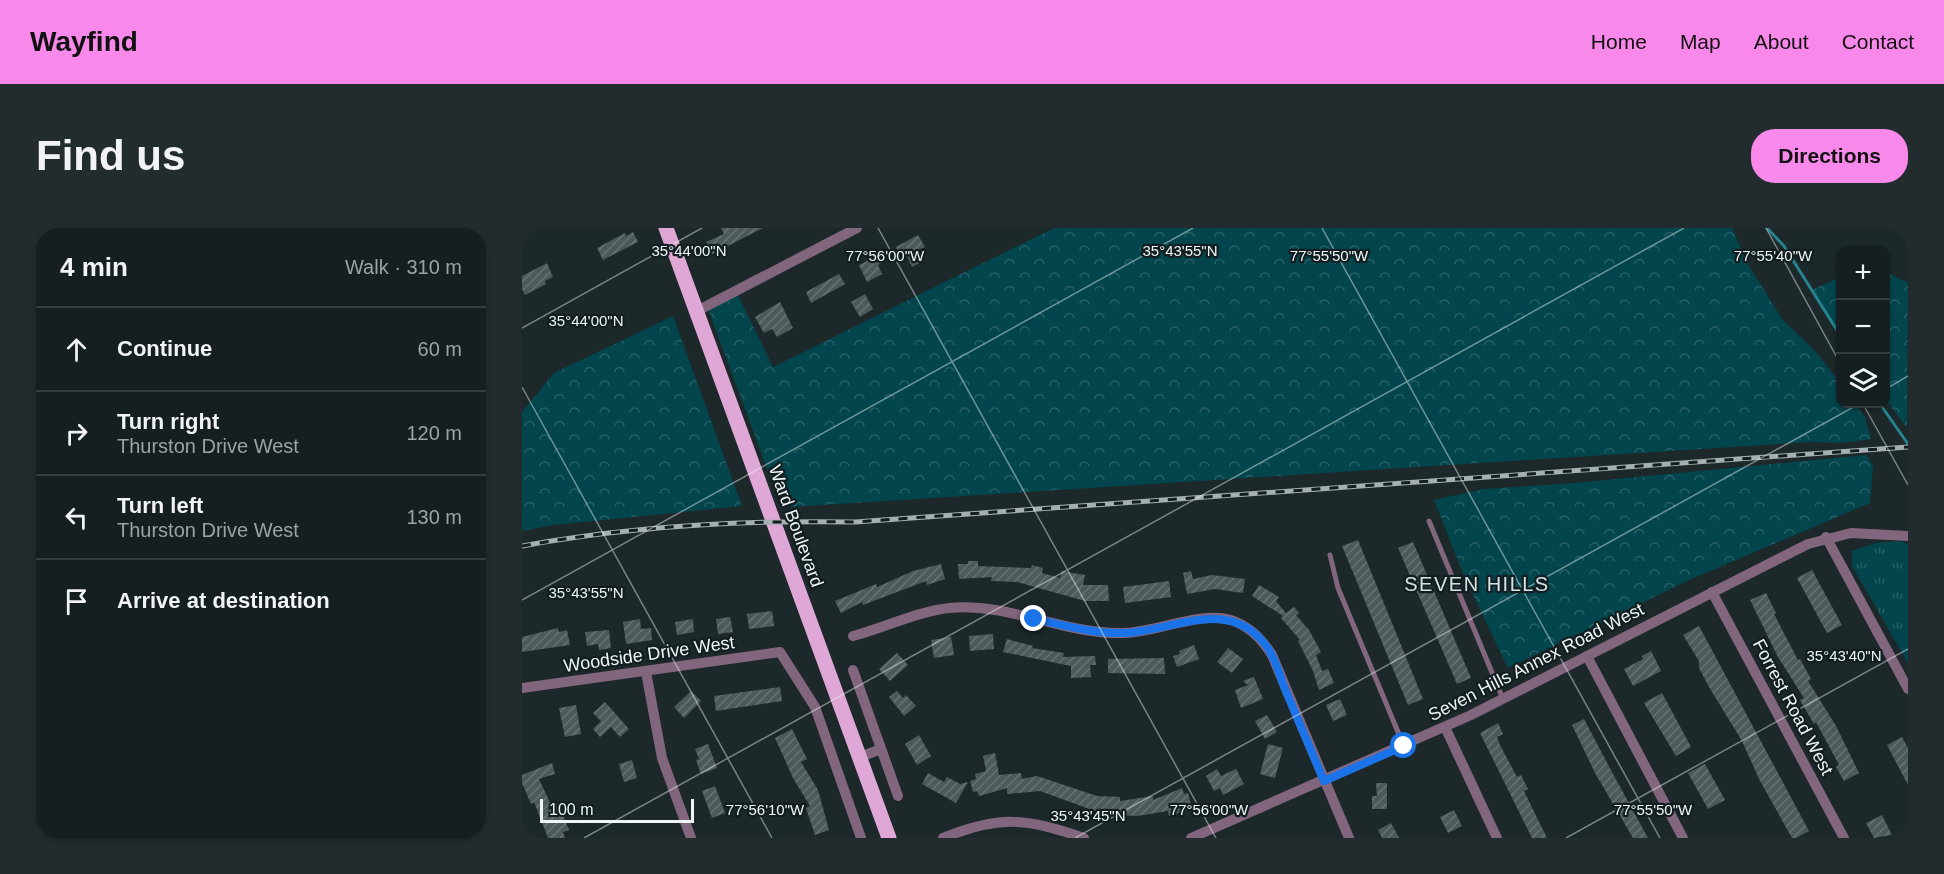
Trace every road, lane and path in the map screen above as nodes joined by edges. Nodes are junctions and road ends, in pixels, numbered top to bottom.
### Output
1 (666, 228) edge
2 (857, 228) edge
3 (697, 311) junction
4 (1430, 521) dead end
5 (1908, 536) edge
6 (1827, 537) junction
7 (1330, 555) dead end
8 (1712, 592) junction
9 (853, 636) dead end
10 (1587, 656) junction
11 (854, 670) dead end
12 (646, 672) junction
13 (522, 688) edge
14 (1908, 689) edge
15 (1503, 699) junction
16 (1445, 727) junction
17 (1404, 746) junction
18 (881, 749) junction
19 (860, 757) junction
20 (1324, 781) junction
21 (898, 795) dead end
22 (691, 838) edge
23 (861, 838) edge
24 (889, 838) edge
25 (943, 838) edge
26 (1084, 838) edge
27 (1191, 838) edge
28 (1349, 838) edge
29 (1497, 838) edge
30 (1683, 838) edge
31 (1844, 838) edge

1 - 3 main road, Ward Boulevard
2 - 3 street
3 - 19 main road, Ward Boulevard
4 - 15 lane
5 - 6 street, Seven Hills Annex Road West
6 - 8 street, Seven Hills Annex Road West
6 - 14 street
7 - 17 lane
8 - 10 street, Seven Hills Annex Road West
8 - 31 street, Forrest Road West
9 - 20 street
10 - 15 street, Seven Hills Annex Road West
10 - 30 street
11 - 18 street
12 - 13 street, Woodside Drive West
12 - 22 street
12 - 23 street, Woodside Drive West
15 - 16 street, Seven Hills Annex Road West
16 - 17 street, Seven Hills Annex Road West
16 - 29 street
17 - 20 street, Seven Hills Annex Road West
18 - 19 street
18 - 21 street
19 - 24 main road, Ward Boulevard
20 - 27 street, Seven Hills Annex Road West
20 - 28 street
25 - 26 street

